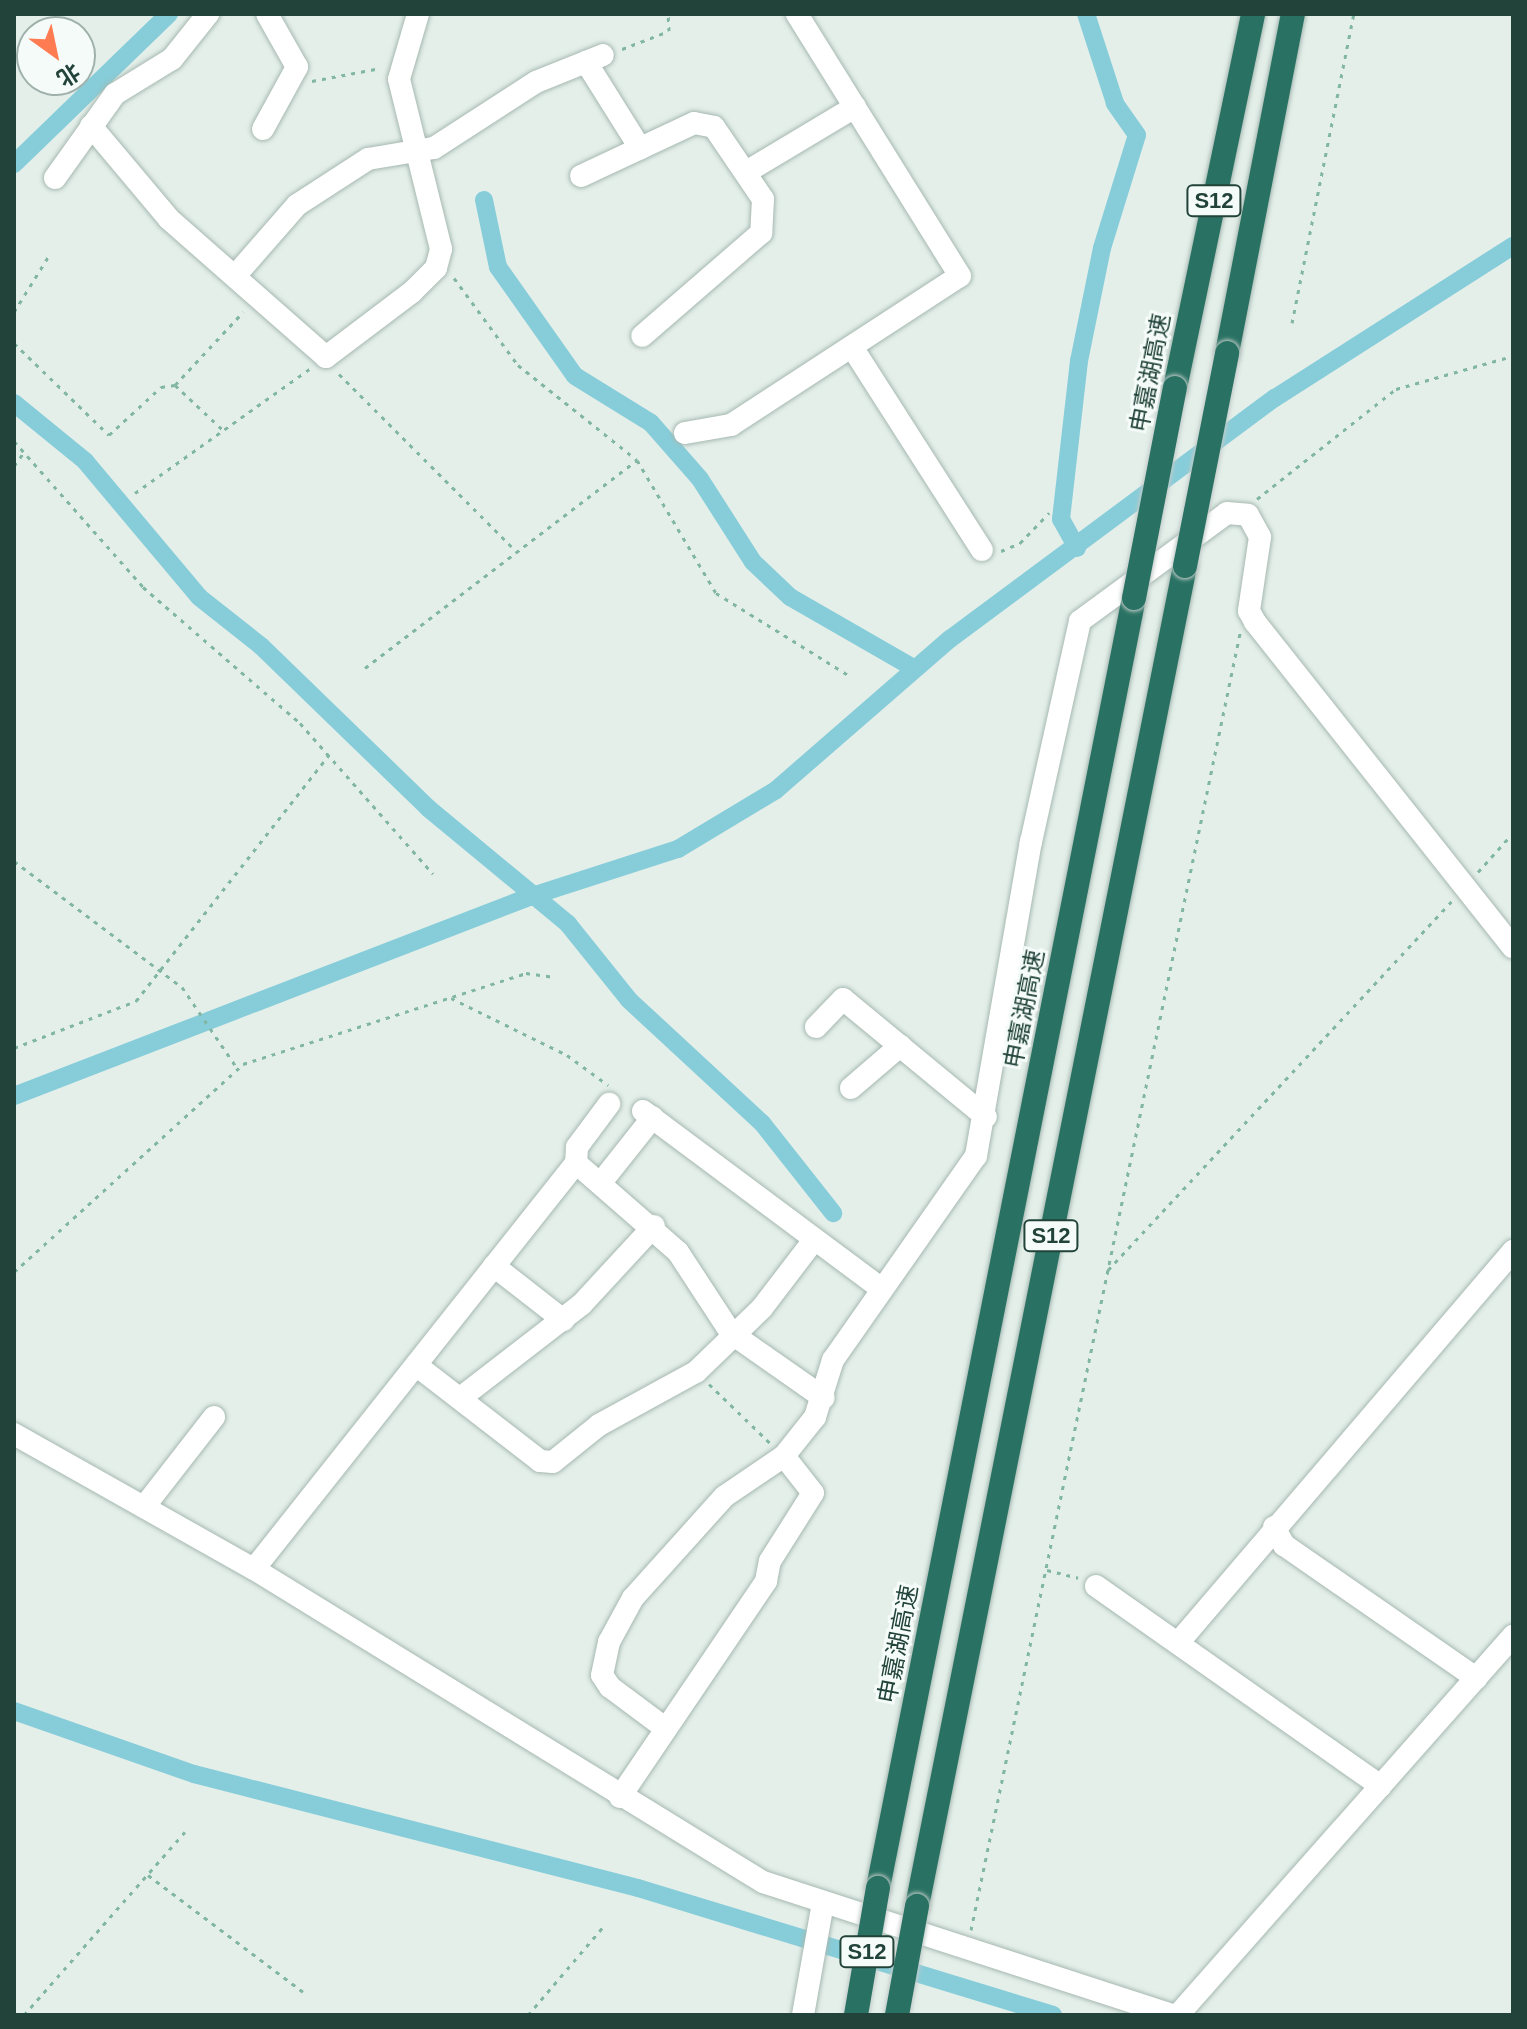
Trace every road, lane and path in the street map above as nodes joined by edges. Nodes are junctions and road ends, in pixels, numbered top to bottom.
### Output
1 (208, 14) edge
2 (267, 14) edge
3 (418, 14) edge
4 (668, 14) edge
5 (797, 14) edge
6 (1253, 14) edge
7 (1293, 14) edge
8 (1354, 14) edge
9 (402, 57) junction
10 (594, 58) junction
11 (293, 77) junction
12 (855, 107) junction
13 (91, 126) junction
14 (263, 129) dead end
15 (640, 148) junction
16 (414, 151) junction
17 (748, 171) junction
18 (581, 176) dead end
19 (55, 178) dead end
20 (50, 254) dead end
21 (439, 259) junction
22 (235, 276) junction
23 (258, 296) junction
24 (14, 312) edge
25 (1292, 323) dead end
26 (642, 336) dead end
27 (14, 343) edge
28 (852, 347) junction
29 (1513, 356) edge
30 (326, 357) junction
31 (175, 385) junction
32 (224, 430) junction
33 (685, 433) dead end
34 (14, 441) edge
35 (25, 451) junction
36 (637, 460) junction
37 (14, 466) edge
38 (135, 493) dead end
39 (1049, 513) dead end
40 (1248, 515) junction
41 (982, 550) joint
42 (517, 552) junction
43 (1249, 611) junction
44 (365, 668) dead end
45 (848, 675) dead end
46 (329, 755) junction
47 (1513, 833) edge
48 (14, 861) edge
49 (433, 874) dead end
50 (1466, 886) junction
51 (1513, 947) edge
52 (159, 973) junction
53 (553, 977) dead end
54 (448, 996) junction
55 (816, 1027) dead end
56 (900, 1046) junction
57 (14, 1048) edge
58 (237, 1069) junction
59 (851, 1088) dead end
60 (609, 1104) dead end
61 (648, 1114) junction
62 (986, 1117) junction
63 (576, 1163) junction
64 (603, 1180) junction
65 (654, 1226) junction
66 (814, 1240) junction
67 (1513, 1251) edge
68 (494, 1266) junction
69 (14, 1272) edge
70 (1106, 1272) junction
71 (882, 1289) junction
72 (563, 1320) junction
73 (731, 1333) junction
74 (416, 1365) junction
75 (696, 1372) junction
76 (463, 1396) junction
77 (824, 1398) junction
78 (214, 1417) dead end
79 (14, 1434) edge
80 (784, 1456) junction
81 (144, 1507) junction
82 (1274, 1527) junction
83 (254, 1569) junction
84 (1047, 1570) junction
85 (1096, 1586) joint
86 (1513, 1636) edge
87 (1178, 1643) junction
88 (1476, 1678) junction
89 (665, 1728) junction
90 (1381, 1786) junction
91 (620, 1797) junction
92 (185, 1832) dead end
93 (148, 1875) junction
94 (821, 1911) junction
95 (603, 1927) dead end
96 (967, 1950) junction
97 (303, 1992) dead end
98 (24, 2015) edge
99 (528, 2015) edge
100 (803, 2015) edge
101 (856, 2015) edge
102 (897, 2015) edge
103 (1175, 2015) edge

1 - 13 street
2 - 11 street
3 - 9 street
4 - 10 path
5 - 12 street
6 - 101 highway, 申嘉湖高速 / S12, bridge
7 - 102 highway, S12, bridge
8 - 25 path
9 - 11 path
9 - 16 street
10 - 15 street
10 - 16 street
11 - 14 street
12 - 17 street
12 - 28 street
13 - 19 street
13 - 22 street
15 - 17 street
15 - 18 street
16 - 21 street
16 - 22 street
17 - 26 street
20 - 24 path
21 - 30 street
21 - 36 path
22 - 23 street
23 - 30 street
23 - 31 path
27 - 31 path
28 - 33 street
28 - 41 street
29 - 40 path
30 - 32 path
30 - 42 path
31 - 32 path
32 - 38 path
34 - 35 path
35 - 37 path
35 - 46 path
36 - 42 path
36 - 45 path
39 - 41 path
40 - 43 street
40 - 62 street
42 - 44 path
43 - 50 street
43 - 70 path
46 - 49 path
46 - 52 path
47 - 50 path
48 - 52 path
50 - 51 street
50 - 70 path
52 - 57 path
52 - 58 path
53 - 54 path
54 - 58 path
54 - 61 path
55 - 56 street
56 - 59 street
56 - 62 street
58 - 69 path
60 - 63 street
61 - 64 street
61 - 66 street
62 - 71 street
63 - 64 street
63 - 68 street
64 - 65 street
65 - 72 street
65 - 73 street
66 - 71 street
66 - 73 street
67 - 82 street
68 - 72 street
68 - 74 street
70 - 84 path
71 - 77 street
72 - 76 street
73 - 75 street
73 - 77 street
74 - 76 street
74 - 83 street
75 - 76 street
75 - 80 path
77 - 80 street
78 - 81 street
79 - 81 street
80 - 89 street
80 - 89 street
81 - 83 street
82 - 87 street
82 - 88 street
83 - 91 street
84 - 85 path
84 - 96 path
85 - 87 street
86 - 88 street
87 - 90 street
88 - 90 street
89 - 91 street
90 - 103 street
91 - 94 street
92 - 93 path
93 - 97 path
93 - 98 path
94 - 96 street
94 - 100 street
95 - 99 path
96 - 103 street

